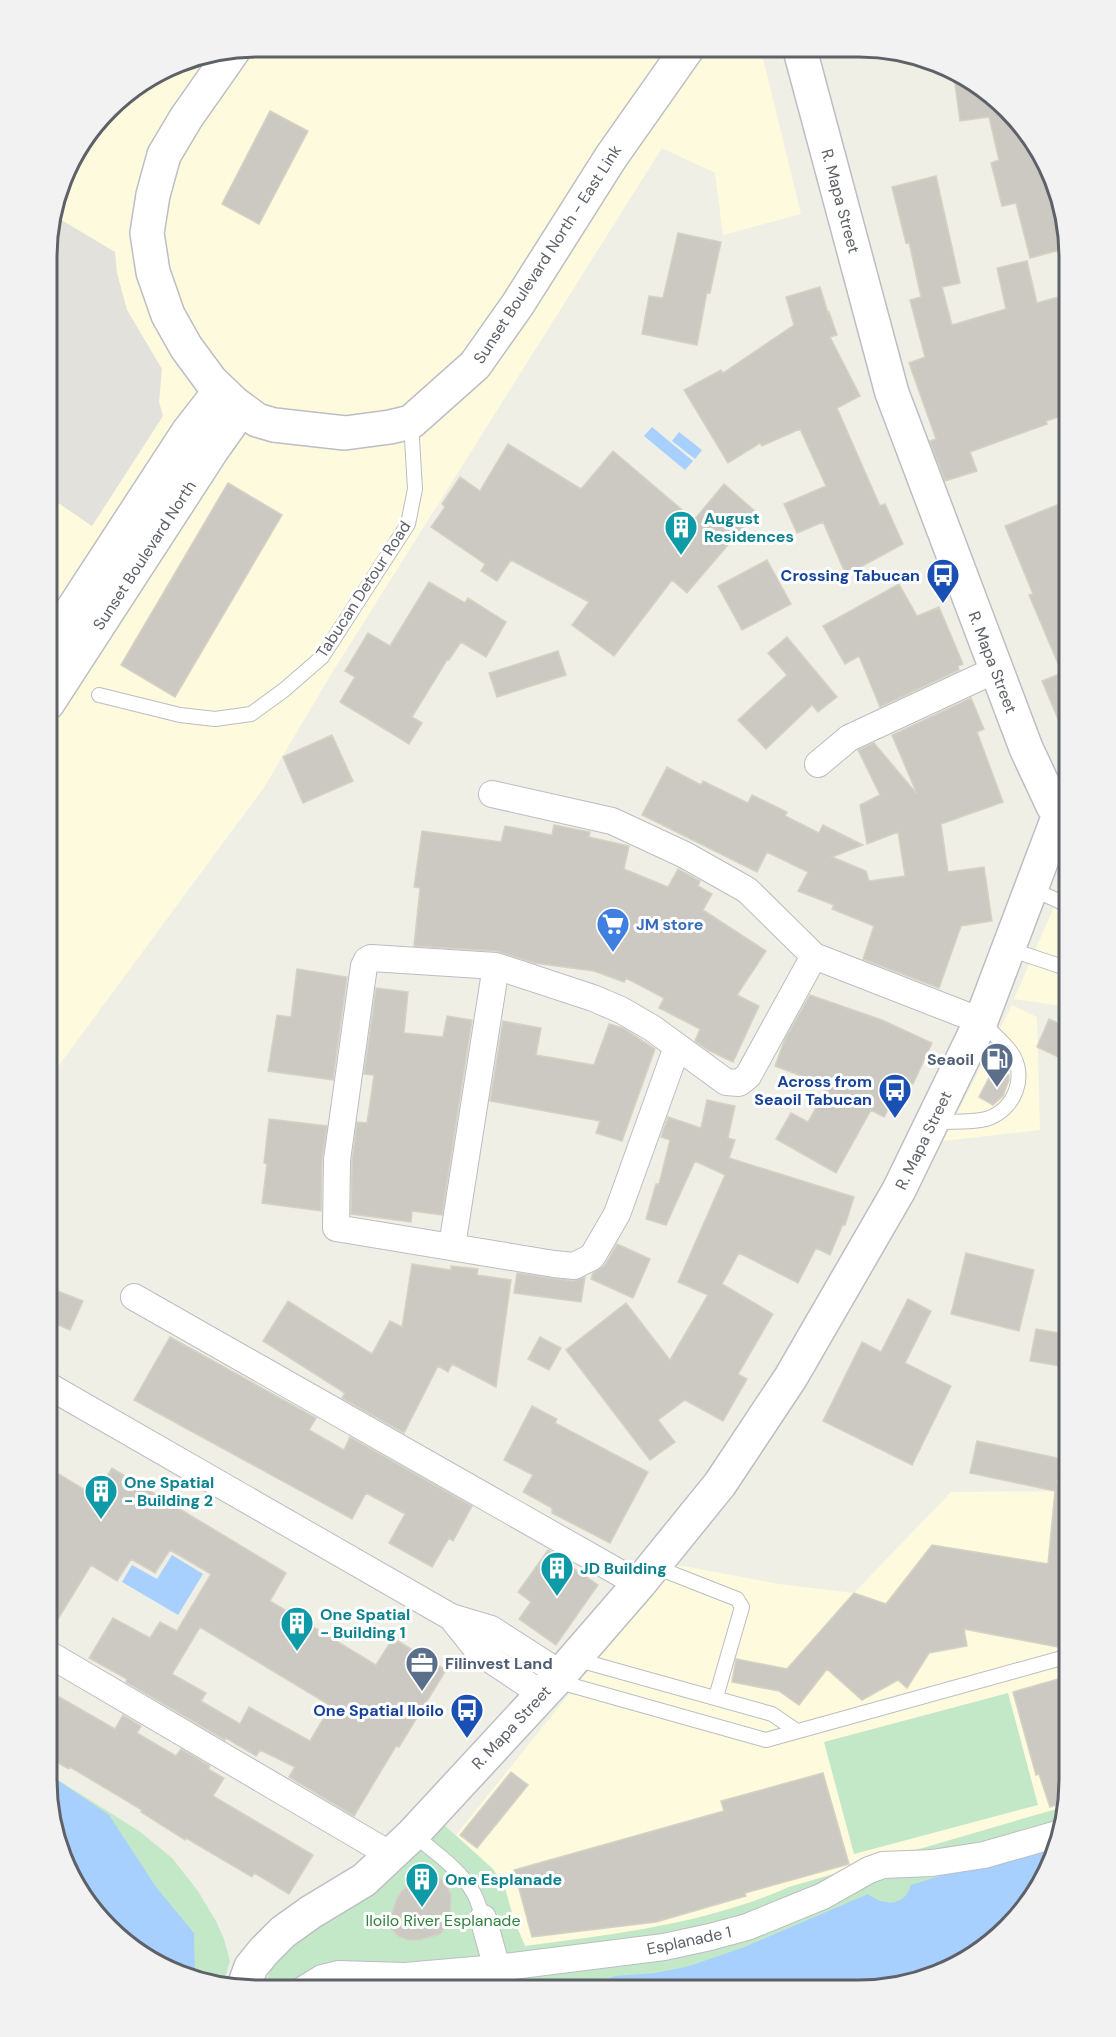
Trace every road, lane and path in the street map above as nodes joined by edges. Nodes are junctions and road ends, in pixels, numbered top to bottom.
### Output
1 (681, 57) edge
2 (802, 57) edge
3 (227, 60) edge
4 (230, 400) junction
5 (411, 422) junction
6 (57, 633) edge
7 (995, 670) junction
8 (57, 689) edge
9 (99, 695) dead end
10 (818, 764) dead end
11 (492, 794) dead end
12 (1059, 810) edge
13 (1059, 826) edge
14 (1031, 888) junction
15 (1059, 901) edge
16 (1008, 948) junction
17 (814, 956) junction
18 (496, 966) junction
19 (1059, 966) edge
20 (981, 1022) junction
21 (677, 1047) junction
22 (932, 1122) junction
23 (452, 1246) junction
24 (134, 1297) dead end
25 (57, 1391) edge
26 (646, 1575) junction
27 (57, 1658) edge
28 (1059, 1659) edge
29 (558, 1677) junction
30 (716, 1697) junction
31 (797, 1731) junction
32 (1050, 1836) edge
33 (402, 1845) junction
34 (483, 1918) joint
35 (498, 1968) junction
36 (247, 1979) edge
37 (319, 1980) edge

1 - 5 main road, Sunset Boulevard North - East Link
2 - 7 main road, R. Mapa Street
3 - 4 main road
4 - 5 main road, Sunset Boulevard North - East Link
4 - 6 main road, Sunset Boulevard North
4 - 8 main road, Sunset Boulevard North
5 - 9 lane, Tabucan Detour Road
7 - 10 street
7 - 12 main road, R. Mapa Street
11 - 17 street
13 - 14 main road, R. Mapa Street
14 - 15 lane
14 - 16 main road, R. Mapa Street
16 - 19 lane
16 - 20 main road, R. Mapa Street
17 - 20 street
17 - 21 street
18 - 21 street
18 - 23 street
18 - 23 street
20 - 22 main road, R. Mapa Street
20 - 22 lane
21 - 23 street
22 - 26 main road, R. Mapa Street
24 - 26 street
25 - 29 street
26 - 29 main road, R. Mapa Street
26 - 30 lane
27 - 33 street
28 - 31 lane
29 - 30 lane
29 - 31 lane
29 - 33 main road, R. Mapa Street
30 - 31 lane
32 - 35 street, Esplanade 1
33 - 34 lane
33 - 36 main road, R. Mapa Street
34 - 35 street
35 - 37 street, Esplanade 1

